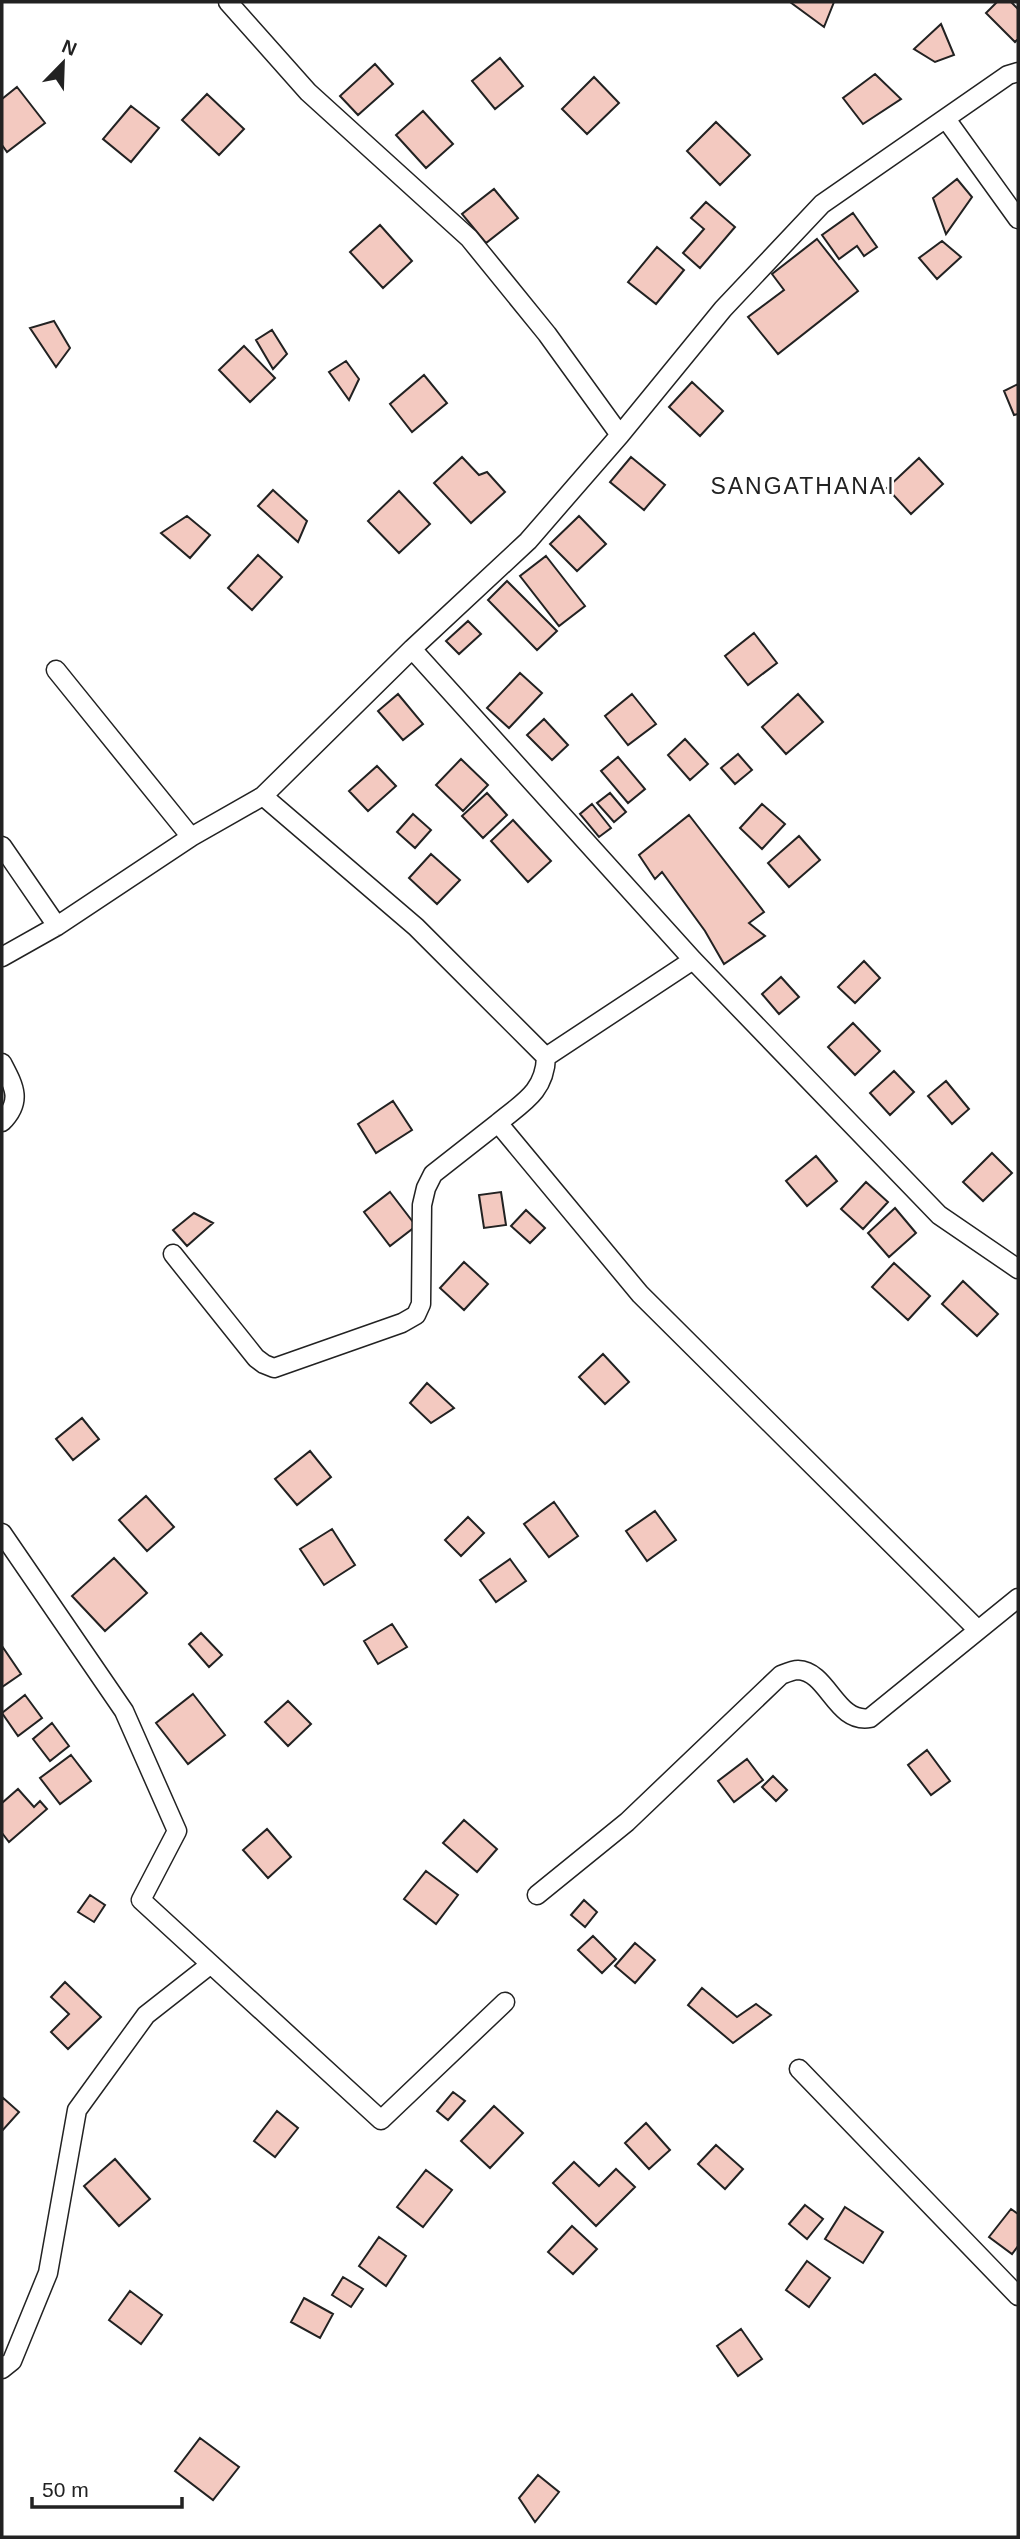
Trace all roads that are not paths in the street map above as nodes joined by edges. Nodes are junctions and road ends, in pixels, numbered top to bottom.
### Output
1 (228, 2) edge
2 (1018, 72) edge
3 (946, 119) junction
4 (1018, 219) edge
5 (620, 435) junction
6 (412, 649) junction
7 (56, 670) dead end
8 (263, 796) junction
9 (191, 837) junction
10 (2, 846) edge
11 (57, 926) junction
12 (2, 957) edge
13 (693, 960) junction
14 (546, 1057) junction
15 (2, 1063) edge
16 (2, 1122) edge
17 (498, 1124) junction
18 (173, 1254) dead end
19 (1018, 1269) edge
20 (2, 1533) edge
21 (1018, 1598) edge
22 (978, 1630) junction
23 (537, 1895) dead end
24 (211, 1964) junction
25 (505, 2003) dead end
26 (799, 2069) dead end
27 (1018, 2296) edge
28 (2, 2369) edge

1 - 5 street
2 - 3 street
3 - 4 street
3 - 5 street
5 - 6 street
6 - 8 street
6 - 13 street
7 - 9 street
8 - 9 street
8 - 14 street
9 - 11 street
10 - 11 street
11 - 12 street
13 - 14 street
13 - 19 street
14 - 17 street
15 - 16 street
17 - 18 street
17 - 22 street
20 - 24 street
21 - 22 street
22 - 23 street
24 - 25 street
24 - 28 street
26 - 27 street

